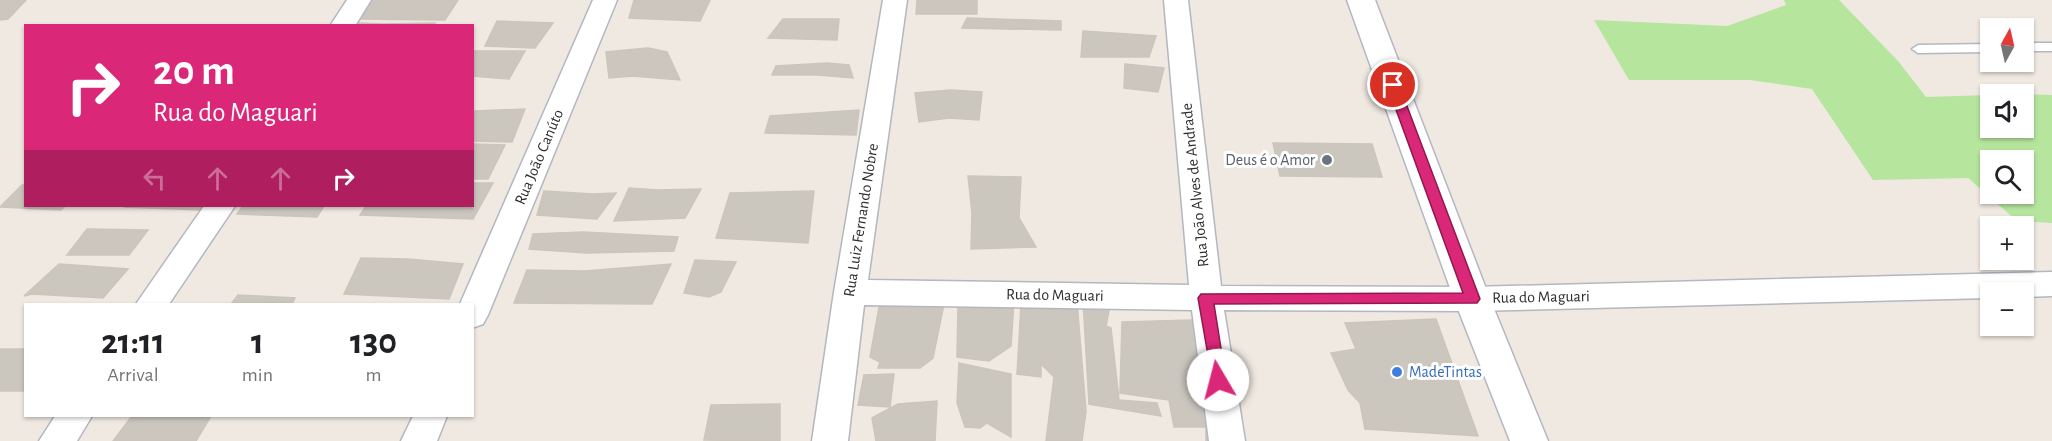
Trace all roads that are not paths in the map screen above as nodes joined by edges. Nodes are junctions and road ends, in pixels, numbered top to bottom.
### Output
1 (359, 0) edge
2 (605, 0) edge
3 (895, 0) edge
4 (1176, 0) edge
5 (1361, 0) edge
6 (343, 24) edge
7 (2034, 47) edge
8 (2052, 47) edge
9 (1980, 48) edge
10 (1918, 49) dead end
11 (219, 207) edge
12 (2052, 284) edge
13 (850, 292) junction
14 (1206, 298) junction
15 (1472, 299) junction
16 (153, 303) edge
17 (474, 310) edge
18 (74, 417) edge
19 (430, 417) edge
20 (57, 441) edge
21 (419, 441) edge
22 (830, 441) edge
23 (1227, 441) edge
24 (1529, 441) edge

1 - 6 street
2 - 17 street, Rua João Canúto
3 - 13 street, Rua Luiz Fernando Nobre
4 - 14 street, Rua João Alves de Andrade
5 - 15 main road
7 - 8 lane
9 - 10 lane
11 - 16 street
12 - 15 street, Rua do Maguari
13 - 14 street, Rua do Maguari
13 - 22 street, Rua Luiz Fernando Nobre
14 - 15 street, Rua do Maguari
14 - 23 street, Rua João Alves de Andrade
15 - 24 main road
18 - 20 street
19 - 21 street

